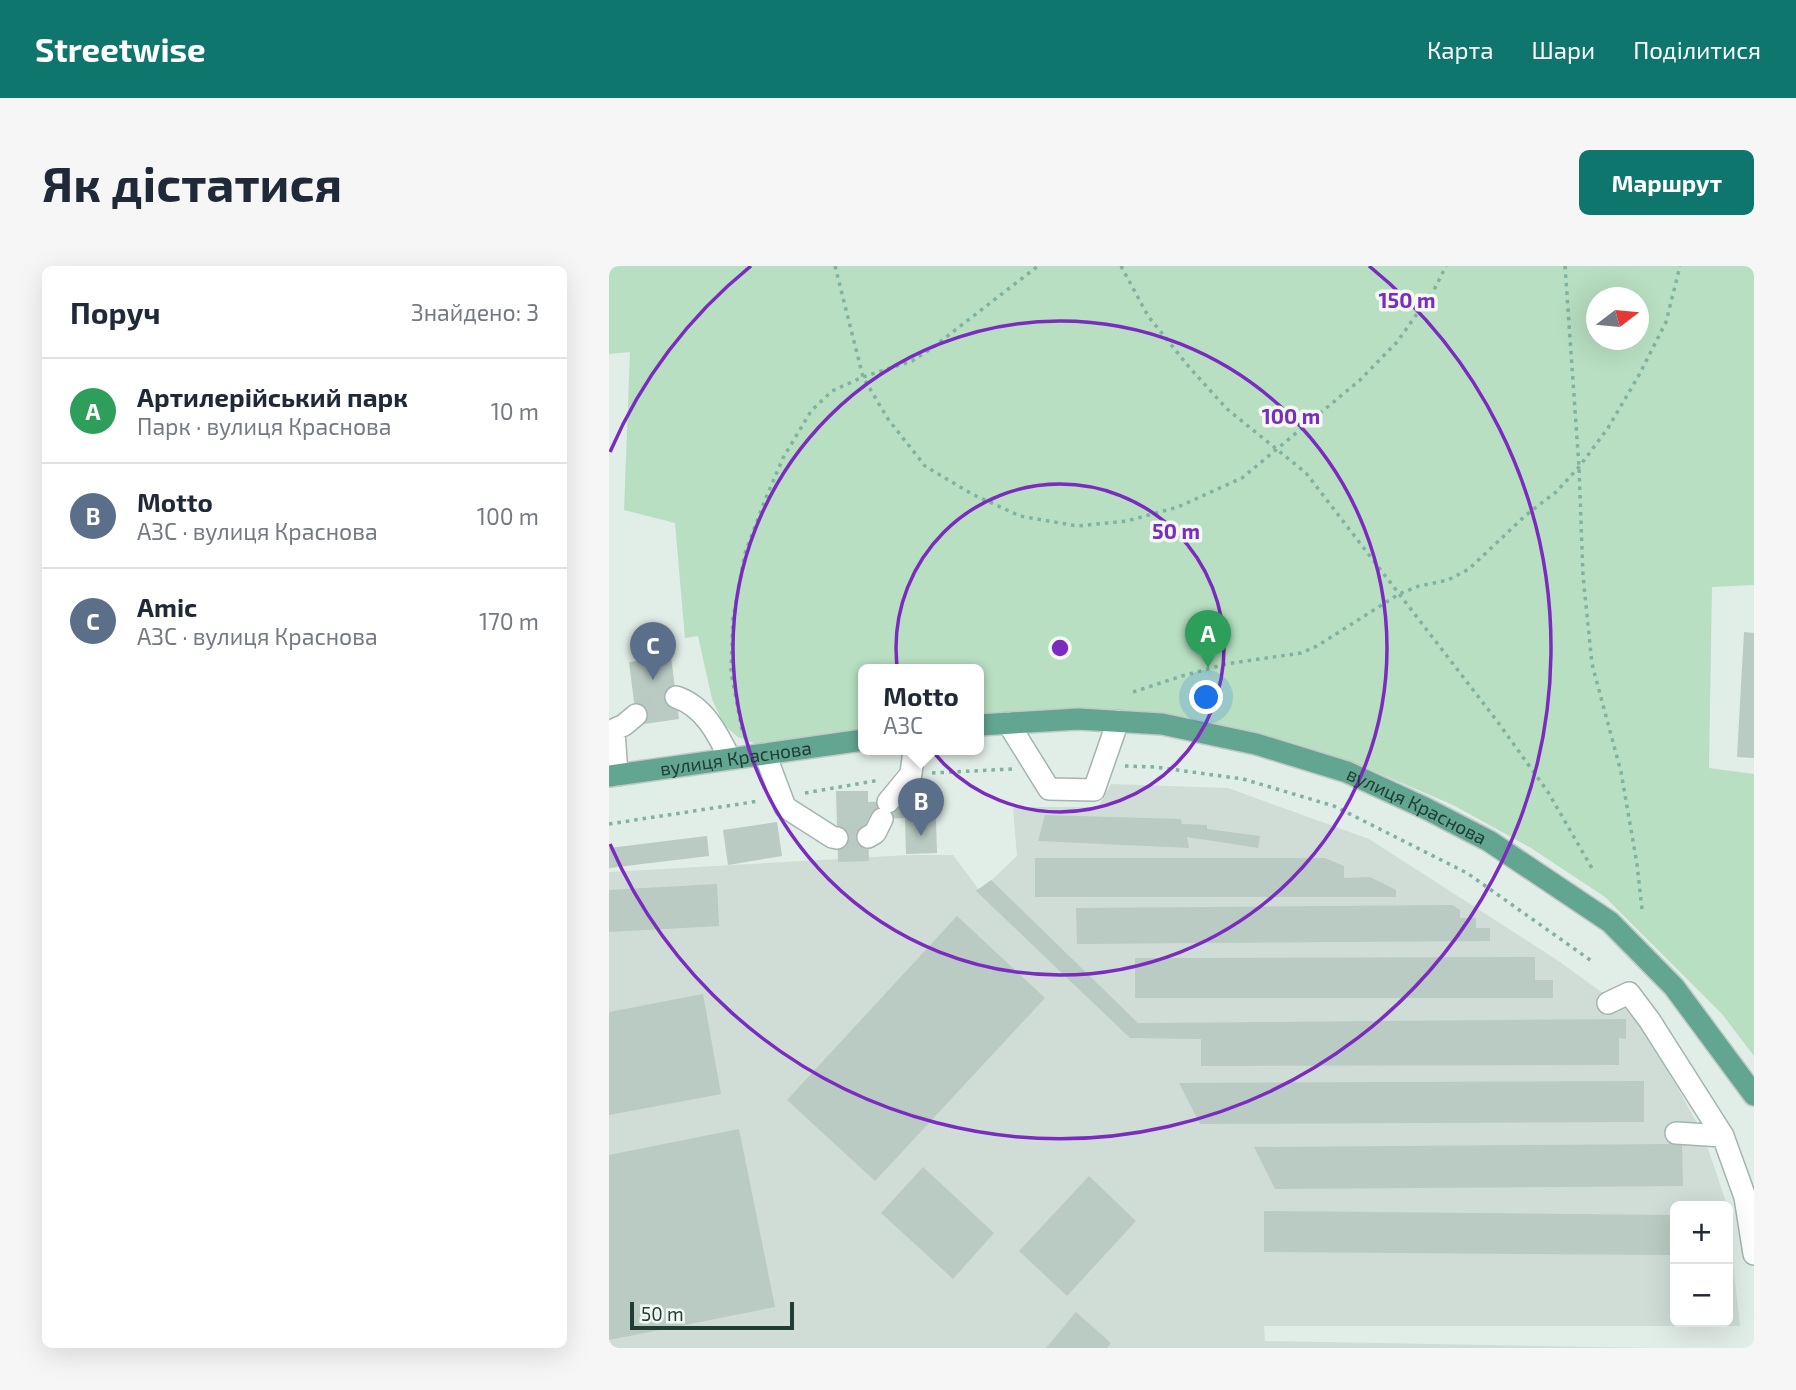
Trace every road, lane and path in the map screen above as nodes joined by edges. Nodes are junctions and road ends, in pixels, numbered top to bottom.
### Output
1 (835, 266) edge
2 (1038, 266) edge
3 (1121, 266) edge
4 (1445, 266) edge
5 (1565, 266) edge
6 (1681, 266) edge
7 (863, 377) junction
8 (1277, 449) junction
9 (1579, 467) junction
10 (1399, 594) junction
11 (1133, 692) dead end
12 (676, 697) dead end
13 (636, 715) tunnel mouth
14 (1118, 721) junction
15 (1008, 723) junction
16 (984, 725) edge
17 (742, 730) dead end
18 (611, 732) edge
19 (858, 741) edge
20 (765, 754) junction
21 (913, 755) edge
22 (730, 759) junction
23 (1102, 766) junction
24 (1036, 768) junction
25 (911, 774) junction
26 (613, 776) edge
27 (781, 797) junction
28 (609, 824) edge
29 (868, 836) dead end
30 (837, 838) tunnel mouth
31 (1593, 870) dead end
32 (1642, 909) dead end
33 (1593, 962) dead end
34 (1608, 1003) dead end
35 (1754, 1095) edge
36 (1676, 1133) dead end
37 (1723, 1136) junction
38 (1754, 1254) edge

1 - 7 path
2 - 7 path
3 - 8 path
4 - 8 path
5 - 9 path
6 - 9 path
7 - 8 path
7 - 17 path
8 - 10 path
9 - 10 path
9 - 32 path
10 - 11 path
10 - 31 path
12 - 22 lane
13 - 18 lane
14 - 15 main road, вулиця Краснова
14 - 23 lane
14 - 35 main road, вулиця Краснова
15 - 16 main road, вулиця Краснова
15 - 24 lane
18 - 26 lane
19 - 20 main road, вулиця Краснова
20 - 22 main road, вулиця Краснова
20 - 27 lane
21 - 25 lane
22 - 26 main road, вулиця Краснова
23 - 24 lane
23 - 33 path
24 - 25 path
25 - 27 path
25 - 29 lane
27 - 28 path
27 - 30 lane
34 - 37 lane
36 - 37 lane
37 - 38 lane

